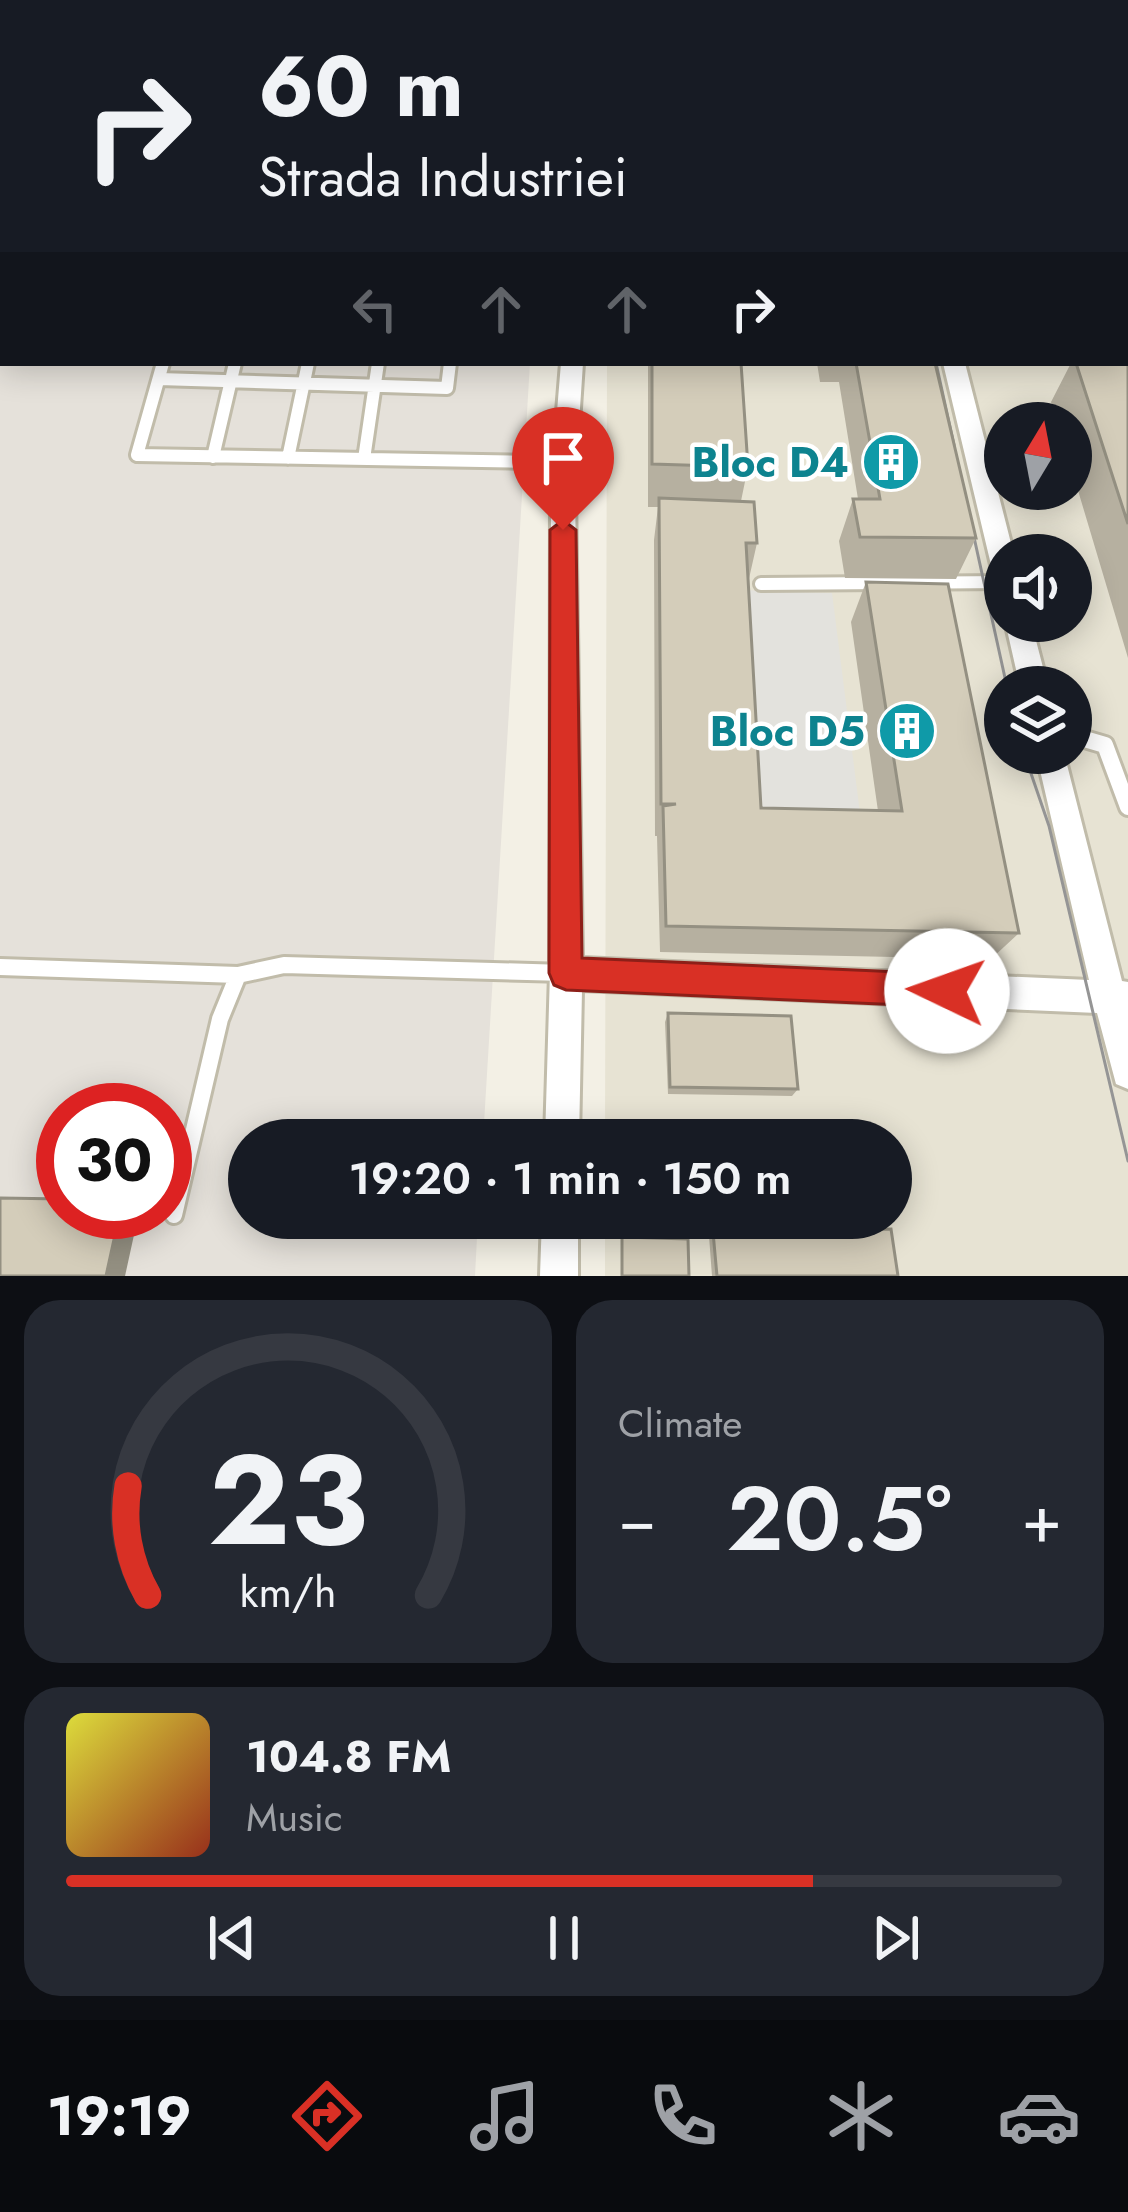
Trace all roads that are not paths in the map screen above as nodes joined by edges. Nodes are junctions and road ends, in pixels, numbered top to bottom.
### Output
1 (162, 366) edge
2 (235, 366) edge
3 (307, 366) edge
4 (378, 366) edge
5 (450, 366) edge
6 (572, 366) edge
7 (955, 366) edge
8 (159, 379) junction
9 (231, 381) junction
10 (304, 383) junction
11 (375, 386) junction
12 (566, 442) junction
13 (213, 457) junction
14 (288, 458) junction
15 (364, 459) junction
16 (535, 462) junction
17 (562, 486) junction
18 (996, 534) edge
19 (984, 581) edge
20 (761, 584) edge
21 (1092, 741) edge
22 (1056, 774) edge
23 (1128, 807) edge
24 (0, 967) edge
25 (566, 973) junction
26 (238, 976) junction
27 (1119, 998) edge
28 (1128, 1072) edge
29 (563, 1119) edge
30 (192, 1141) edge
31 (560, 1239) edge
32 (559, 1276) edge

1 - 8 lane
2 - 9 lane
3 - 10 lane
4 - 11 lane
5 - 11 lane
6 - 12 street
7 - 18 street
8 - 9 lane
8 - 13 lane
9 - 10 lane
9 - 13 lane
10 - 11 lane
10 - 14 lane
11 - 15 lane
12 - 16 street
12 - 17 street
13 - 14 lane
14 - 15 lane
15 - 16 lane
16 - 17 street
17 - 25 street
19 - 20 lane
21 - 23 lane
22 - 27 street
24 - 26 lane
25 - 26 lane
25 - 27 street
25 - 29 street
26 - 30 lane
27 - 28 street
31 - 32 street

